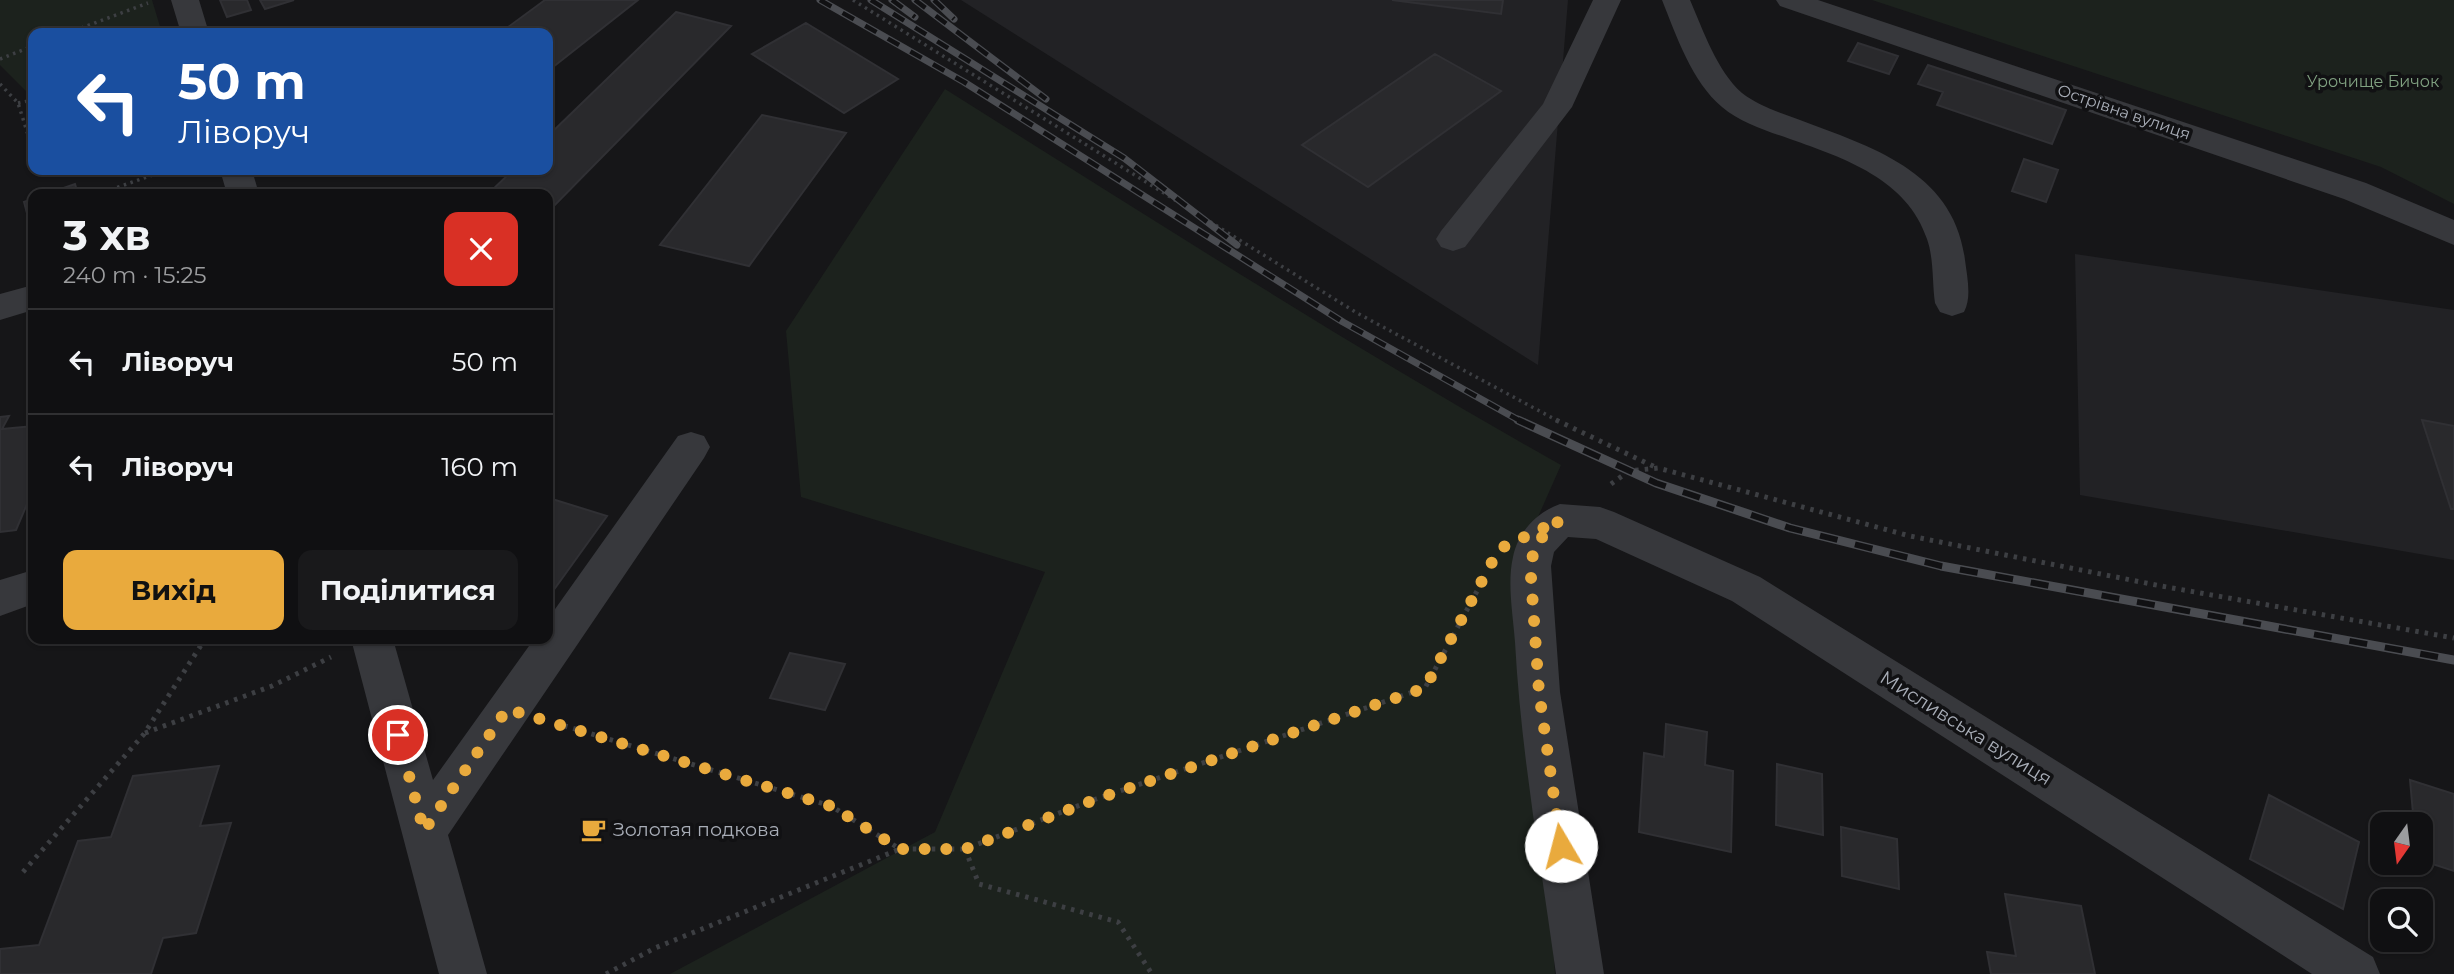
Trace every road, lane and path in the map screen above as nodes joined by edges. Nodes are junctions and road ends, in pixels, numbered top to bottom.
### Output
1 (155, 0) edge
2 (185, 0) edge
3 (853, 0) edge
4 (1607, 0) edge
5 (1676, 0) edge
6 (1790, 0) edge
7 (81, 28) edge
8 (193, 28) edge
9 (28, 48) edge
10 (0, 59) edge
11 (0, 84) edge
12 (28, 101) edge
13 (18, 103) junction
14 (28, 135) edge
15 (147, 175) edge
16 (109, 189) edge
17 (2454, 233) edge
18 (1453, 239) dead end
19 (28, 299) edge
20 (1952, 303) dead end
21 (0, 307) edge
22 (691, 447) dead end
23 (1658, 468) junction
24 (1560, 520) junction
25 (1487, 572) dead end
26 (28, 589) edge
27 (0, 598) edge
28 (2454, 638) edge
29 (202, 644) edge
30 (553, 644) edge
31 (553, 644) edge
32 (355, 646) edge
33 (507, 709) junction
34 (144, 733) junction
35 (424, 831) junction
36 (900, 849) junction
37 (965, 849) junction
38 (23, 872) dead end
39 (463, 974) edge
40 (606, 974) edge
41 (1152, 974) edge
42 (1580, 974) edge
43 (2356, 974) edge

1 - 7 path
2 - 8 street
3 - 23 path
4 - 18 street
5 - 20 street
6 - 17 street, Острівна вулиця
9 - 10 path
11 - 13 path
12 - 13 path
13 - 14 path
15 - 16 path
19 - 21 street
22 - 31 street
23 - 24 path
23 - 28 path
24 - 42 street
24 - 43 street, Мисливська вулиця
25 - 37 path
26 - 27 street
29 - 34 path
30 - 33 street
32 - 34 path
32 - 35 street
33 - 35 street
33 - 36 path
34 - 38 path
35 - 39 street
36 - 37 path
36 - 40 path
37 - 41 path

